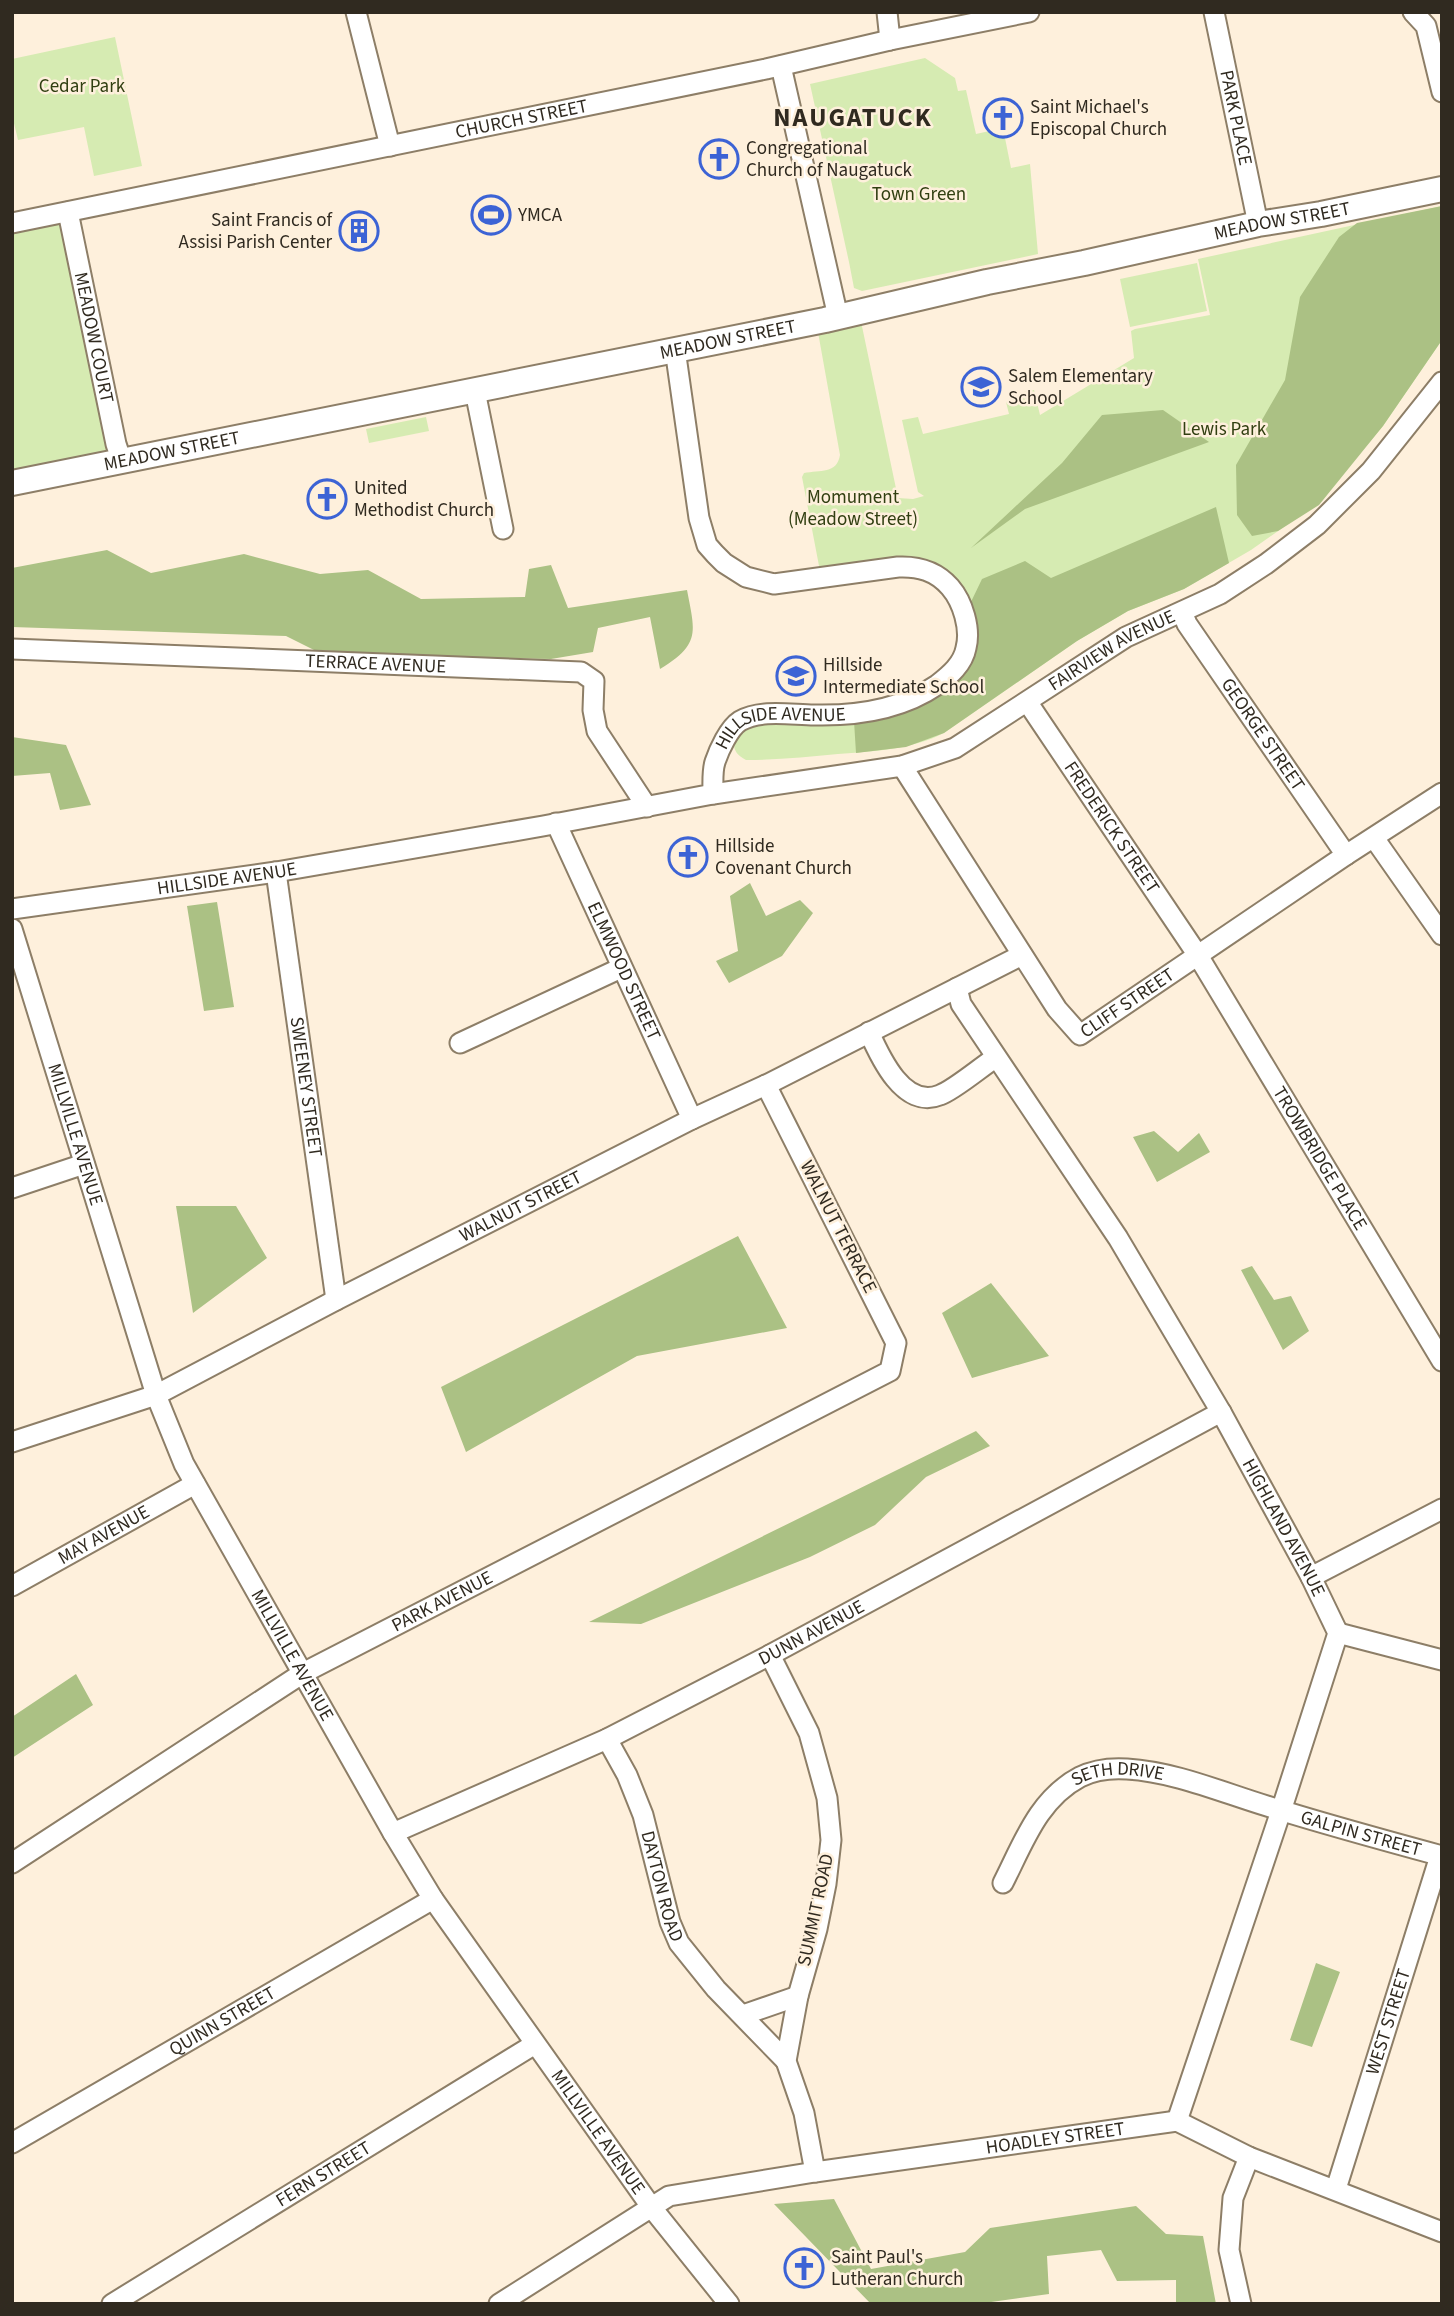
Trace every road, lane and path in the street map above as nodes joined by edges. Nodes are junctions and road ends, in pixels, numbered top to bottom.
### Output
1 (356, 12) edge
2 (887, 12) edge
3 (1029, 12) edge
4 (1214, 12) edge
5 (1413, 12) edge
6 (890, 40) junction
7 (781, 66) junction
8 (1442, 92) edge
9 (390, 146) junction
10 (1442, 189) edge
11 (68, 212) junction
12 (12, 223) edge
13 (1258, 224) junction
14 (838, 317) junction
15 (675, 349) junction
16 (1442, 382) edge
17 (475, 391) junction
18 (121, 462) junction
19 (12, 483) edge
20 (503, 529) dead end
21 (1182, 612) junction
22 (12, 649) edge
23 (1028, 703) junction
24 (902, 766) junction
25 (1442, 793) edge
26 (713, 794) junction
27 (647, 807) junction
28 (556, 823) junction
29 (1374, 838) junction
30 (1346, 855) junction
31 (276, 872) junction
32 (12, 909) edge
33 (12, 929) edge
34 (1442, 935) edge
35 (1197, 954) junction
36 (1022, 955) junction
37 (621, 968) junction
38 (957, 988) junction
39 (869, 1031) junction
40 (460, 1044) dead end
41 (995, 1058) junction
42 (766, 1085) junction
43 (692, 1119) junction
44 (84, 1164) junction
45 (12, 1188) edge
46 (336, 1300) junction
47 (1442, 1361) edge
48 (890, 1371) joint
49 (156, 1395) junction
50 (1221, 1412) junction
51 (12, 1442) edge
52 (195, 1484) junction
53 (1442, 1508) edge
54 (1311, 1577) junction
55 (12, 1586) edge
56 (1338, 1633) junction
57 (770, 1655) junction
58 (1442, 1660) edge
59 (303, 1672) junction
60 (607, 1738) junction
61 (1281, 1811) junction
62 (393, 1833) junction
63 (1441, 1856) edge
64 (12, 1863) edge
65 (1003, 1883) dead end
66 (433, 1899) junction
67 (798, 1996) junction
68 (743, 2015) junction
69 (535, 2044) junction
70 (786, 2061) junction
71 (1177, 2121) junction
72 (12, 2143) edge
73 (1249, 2157) junction
74 (815, 2172) junction
75 (1336, 2189) junction
76 (652, 2208) junction
77 (1442, 2232) edge
78 (140, 2297) edge
79 (112, 2304) edge
80 (499, 2304) edge
81 (729, 2304) edge
82 (1241, 2304) edge

1 - 9 street
2 - 6 street
3 - 6 street, CHURCH STREET
4 - 13 street, PARK PLACE
5 - 8 street
6 - 7 street, CHURCH STREET
7 - 9 street, CHURCH STREET
7 - 14 street
9 - 11 street, CHURCH STREET
10 - 13 main road, MEADOW STREET
11 - 12 street, CHURCH STREET
11 - 18 street, MEADOW COURT
13 - 14 main road, MEADOW STREET
14 - 15 main road, MEADOW STREET
15 - 17 main road, MEADOW STREET
15 - 26 street, HILLSIDE AVENUE
16 - 21 street, FAIRVIEW AVENUE
17 - 18 main road, MEADOW STREET
17 - 20 street
18 - 19 main road, MEADOW STREET
21 - 23 street, FAIRVIEW AVENUE
21 - 30 street, GEORGE STREET
22 - 27 street, TERRACE AVENUE
23 - 24 street, FAIRVIEW AVENUE
23 - 35 street, FREDERICK STREET
24 - 26 street, FAIRVIEW AVENUE
24 - 36 street, CLIFF STREET
25 - 29 street, CLIFF STREET
26 - 27 street, HILLSIDE AVENUE
27 - 28 street, HILLSIDE AVENUE
28 - 31 street, HILLSIDE AVENUE
28 - 37 street, ELMWOOD STREET
29 - 30 street, CLIFF STREET
29 - 34 street
30 - 35 street, CLIFF STREET
31 - 32 street, HILLSIDE AVENUE
31 - 46 street, SWEENEY STREET
33 - 44 street, MILLVILLE AVENUE
35 - 36 street, CLIFF STREET
35 - 47 street, TROWBRIDGE PLACE
36 - 38 street, WALNUT STREET
37 - 40 street
37 - 43 street, ELMWOOD STREET
38 - 39 street, WALNUT STREET
38 - 41 street, HIGHLAND AVENUE
39 - 41 street
39 - 42 street, WALNUT STREET
41 - 50 street, HIGHLAND AVENUE
42 - 43 street, WALNUT STREET
42 - 48 street, WALNUT TERRACE
43 - 46 street, WALNUT STREET
44 - 45 street
44 - 49 street, MILLVILLE AVENUE
46 - 49 street, WALNUT STREET
48 - 59 street, PARK AVENUE
49 - 51 street, WALNUT STREET
49 - 52 street, MILLVILLE AVENUE
50 - 54 street, HIGHLAND AVENUE
50 - 57 street, DUNN AVENUE
52 - 55 street, MAY AVENUE
52 - 59 street, MILLVILLE AVENUE
53 - 54 street
54 - 56 street, HIGHLAND AVENUE
56 - 58 street
56 - 61 street
57 - 60 street, DUNN AVENUE
57 - 67 street, SUMMIT ROAD
59 - 62 street, MILLVILLE AVENUE
59 - 64 street, PARK AVENUE
60 - 62 street, DUNN AVENUE
60 - 68 street, DAYTON ROAD
61 - 63 street, GALPIN STREET
61 - 65 street, SETH DRIVE
61 - 71 street
62 - 66 street, MILLVILLE AVENUE
63 - 75 street, WEST STREET
66 - 69 street, MILLVILLE AVENUE
66 - 72 street, QUINN STREET
67 - 68 street
67 - 70 street, SUMMIT ROAD
68 - 70 street, DAYTON ROAD
69 - 76 street, MILLVILLE AVENUE
69 - 78 street, FERN STREET
70 - 74 street, SUMMIT ROAD
71 - 73 street
71 - 74 street, HOADLEY STREET
73 - 75 street
73 - 82 street
74 - 76 street, HOADLEY STREET
75 - 77 street
76 - 80 street, HOADLEY STREET
76 - 81 street, MILLVILLE AVENUE
78 - 79 street, FERN STREET

